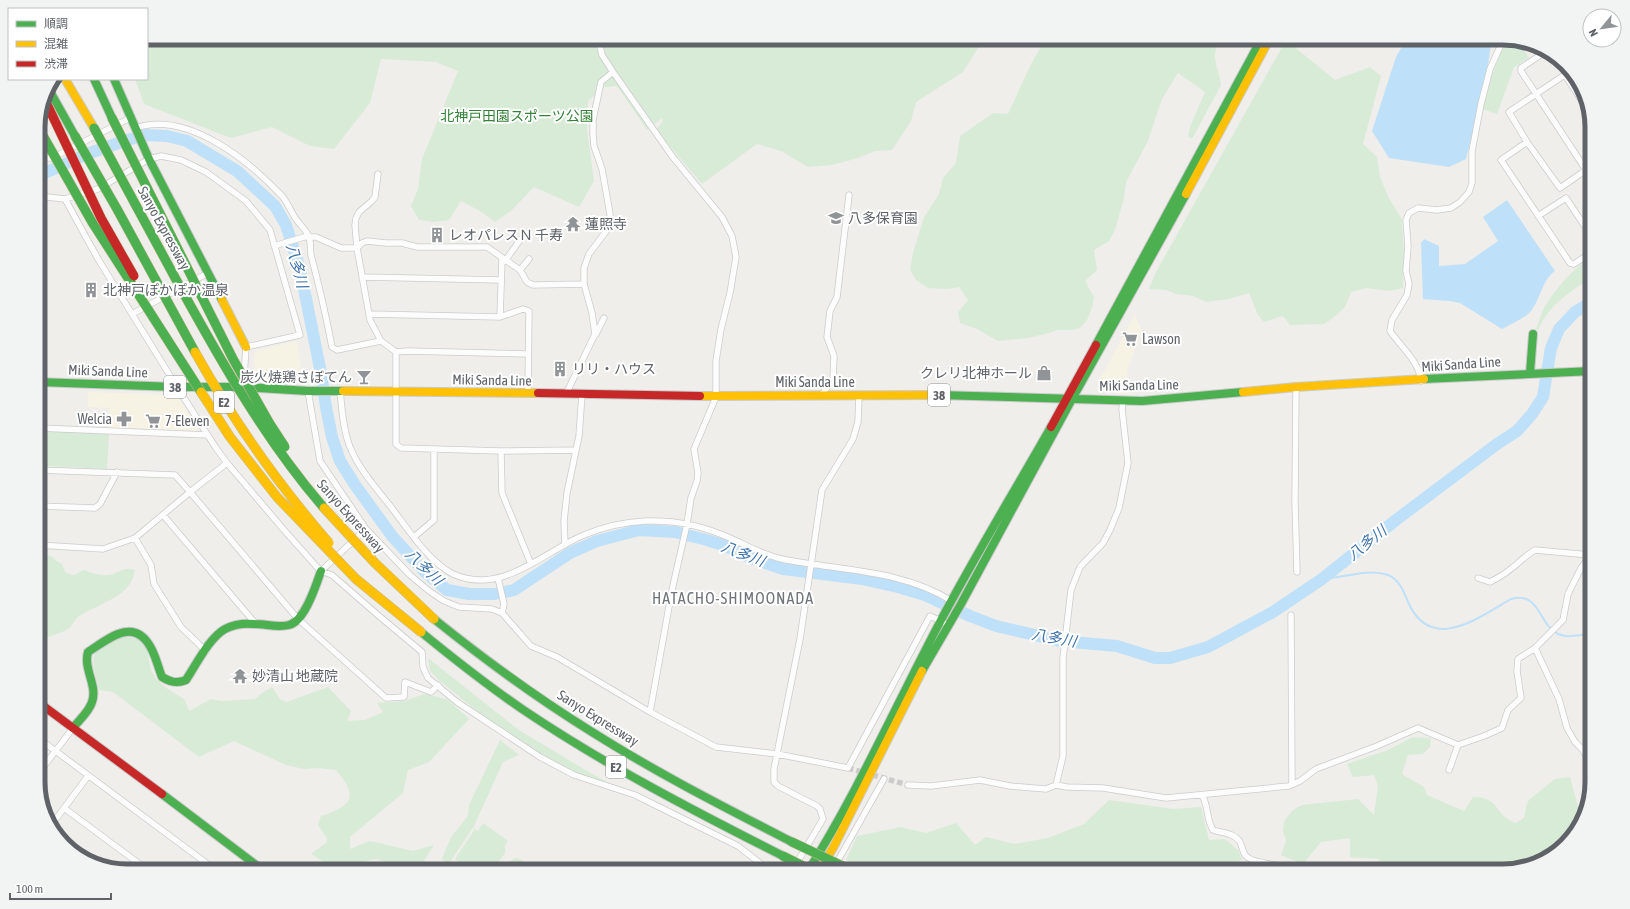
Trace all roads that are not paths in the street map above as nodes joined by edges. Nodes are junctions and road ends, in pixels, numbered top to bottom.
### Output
1 (600, 45) edge
2 (1258, 45) edge
3 (1266, 45) edge
4 (1501, 45) edge
5 (1541, 55) edge
6 (613, 72) junction
7 (1565, 74) edge
8 (66, 80) edge
9 (94, 80) edge
10 (114, 80) edge
11 (1537, 94) junction
12 (52, 95) edge
13 (48, 106) edge
14 (130, 118) junction
15 (135, 128) junction
16 (45, 139) edge
17 (1527, 142) junction
18 (45, 158) edge
19 (149, 159) junction
20 (1585, 168) edge
21 (1585, 171) edge
22 (378, 174) dead end
23 (849, 195) dead end
24 (45, 197) edge
25 (65, 199) junction
26 (1538, 216) junction
27 (1585, 226) edge
28 (307, 237) junction
29 (520, 240) dead end
30 (276, 245) junction
31 (357, 248) junction
32 (1585, 257) edge
33 (529, 259) dead end
34 (504, 260) junction
35 (520, 270) junction
36 (208, 273) junction
37 (362, 277) junction
38 (501, 280) junction
39 (584, 284) junction
40 (132, 314) junction
41 (369, 314) junction
42 (500, 317) junction
43 (604, 318) dead end
44 (595, 334) junction
45 (1533, 334) dead end
46 (382, 341) junction
47 (246, 347) junction
48 (396, 352) junction
49 (528, 354) junction
50 (184, 367) junction
51 (1585, 371) edge
52 (1534, 373) junction
53 (1421, 381) junction
54 (45, 382) edge
55 (177, 387) junction
56 (244, 387) junction
57 (1296, 387) junction
58 (310, 391) junction
59 (339, 391) junction
60 (395, 392) junction
61 (528, 394) junction
62 (566, 394) junction
63 (582, 394) junction
64 (821, 396) junction
65 (859, 396) junction
66 (716, 397) junction
67 (1069, 399) junction
68 (1123, 401) junction
69 (45, 428) edge
70 (208, 435) junction
71 (434, 449) junction
72 (576, 450) junction
73 (501, 451) junction
74 (227, 463) junction
75 (45, 470) edge
76 (118, 472) junction
77 (190, 492) junction
78 (45, 506) edge
79 (163, 515) junction
80 (687, 524) junction
81 (366, 529) junction
82 (414, 537) junction
83 (135, 538) junction
84 (45, 545) edge
85 (565, 545) junction
86 (1585, 554) edge
87 (811, 563) junction
88 (531, 564) junction
89 (1585, 564) edge
90 (321, 571) junction
91 (1297, 572) dead end
92 (498, 578) junction
93 (1478, 578) dead end
94 (957, 602) junction
95 (502, 613) junction
96 (1291, 616) dead end
97 (298, 619) junction
98 (434, 619) junction
99 (255, 623) junction
100 (945, 623) junction
101 (421, 632) junction
102 (1535, 648) junction
103 (206, 651) junction
104 (438, 685) junction
105 (45, 707) edge
106 (650, 712) junction
107 (73, 728) junction
108 (45, 743) edge
109 (1458, 745) junction
110 (56, 751) junction
111 (777, 754) junction
112 (1585, 754) edge
113 (45, 765) edge
114 (1449, 770) dead end
115 (88, 776) junction
116 (884, 779) dead end
117 (1292, 784) junction
118 (908, 785) tunnel mouth
119 (1056, 785) junction
120 (1202, 795) junction
121 (64, 808) junction
122 (55, 821) edge
123 (140, 864) edge
124 (207, 864) edge
125 (255, 864) edge
126 (761, 864) edge
127 (796, 864) edge
128 (799, 864) edge
129 (812, 864) edge
130 (823, 864) edge
131 (836, 864) edge
132 (838, 864) edge
133 (1271, 864) edge

1 - 6 street
2 - 67 main road
3 - 67 main road
4 - 53 street
5 - 11 street
6 - 39 street
6 - 66 street
7 - 11 street
8 - 98 main road, Sanyo Expressway / E2, bridge
9 - 98 main road, bridge
10 - 14 main road
11 - 17 street
11 - 20 street
12 - 101 main road, E2, bridge
13 - 50 main road, E2, bridge
14 - 15 main road
14 - 18 street
15 - 19 main road
15 - 28 street
16 - 50 main road, bridge
17 - 21 street
17 - 26 street
19 - 25 street
19 - 30 street
19 - 36 main road
22 - 31 street
23 - 64 street
24 - 25 street
25 - 40 street
26 - 27 street
26 - 32 street
28 - 30 street
28 - 31 street
28 - 46 street
29 - 34 street
30 - 47 street
31 - 34 street
31 - 37 street
33 - 35 street
34 - 35 street
34 - 38 street
35 - 39 street
36 - 40 street
36 - 47 main road
37 - 38 street
37 - 41 street
38 - 42 street
39 - 44 street
40 - 55 street
41 - 42 street
41 - 46 street
42 - 49 street
43 - 44 street
44 - 62 street
45 - 52 main road
46 - 48 street
47 - 56 street
48 - 49 street
48 - 60 street
49 - 61 street
50 - 101 main road, E2, bridge
51 - 52 main road, Miki Sanda Line / 38
52 - 53 main road, Miki Sanda Line / 38
53 - 57 main road, Miki Sanda Line / 38
54 - 55 main road, Miki Sanda Line / 38
55 - 56 main road, Miki Sanda Line / 38
55 - 70 street
56 - 58 main road, Miki Sanda Line / 38
57 - 68 main road, Miki Sanda Line / 38
57 - 91 street
58 - 59 main road, Miki Sanda Line / 38
58 - 81 street
59 - 60 main road, Miki Sanda Line / 38
59 - 82 street
60 - 61 main road, Miki Sanda Line / 38
60 - 71 street
61 - 62 main road, Miki Sanda Line / 38
62 - 63 main road, Miki Sanda Line / 38
63 - 66 main road, Miki Sanda Line / 38
63 - 72 street
64 - 65 main road, Miki Sanda Line / 38
64 - 66 main road, Miki Sanda Line / 38
65 - 67 main road, Miki Sanda Line / 38
65 - 87 street
66 - 80 street
67 - 68 main road, Miki Sanda Line / 38
67 - 94 main road
68 - 119 street
69 - 70 street
70 - 74 street
71 - 73 street
71 - 82 street
72 - 73 street
72 - 85 street
73 - 88 street
74 - 77 street
74 - 90 street
75 - 76 street
76 - 77 street
76 - 78 street
77 - 79 street
77 - 97 street
79 - 83 street
79 - 99 street
80 - 85 street
80 - 87 street
80 - 106 street
81 - 90 street
81 - 95 street
82 - 92 street
83 - 84 street
83 - 103 street
85 - 88 street
86 - 93 street
87 - 94 street
87 - 111 street
88 - 92 street
89 - 102 street
90 - 97 main road
90 - 104 street
92 - 95 street
94 - 100 main road
95 - 106 street
96 - 117 street
97 - 99 main road
97 - 104 street
98 - 132 main road, Sanyo Expressway / E2, bridge
99 - 103 main road
100 - 111 street
100 - 129 main road
100 - 130 main road
101 - 128 main road, E2, bridge
102 - 109 street
102 - 112 street
103 - 107 main road
104 - 126 street
105 - 107 main road
106 - 111 street
107 - 110 street
107 - 125 main road
108 - 110 street
109 - 114 street
109 - 117 street
110 - 113 street
110 - 115 street
111 - 127 street
115 - 121 street
115 - 124 street
116 - 131 street
117 - 120 street
118 - 119 street
119 - 120 street
120 - 133 street
121 - 122 street
121 - 123 street

